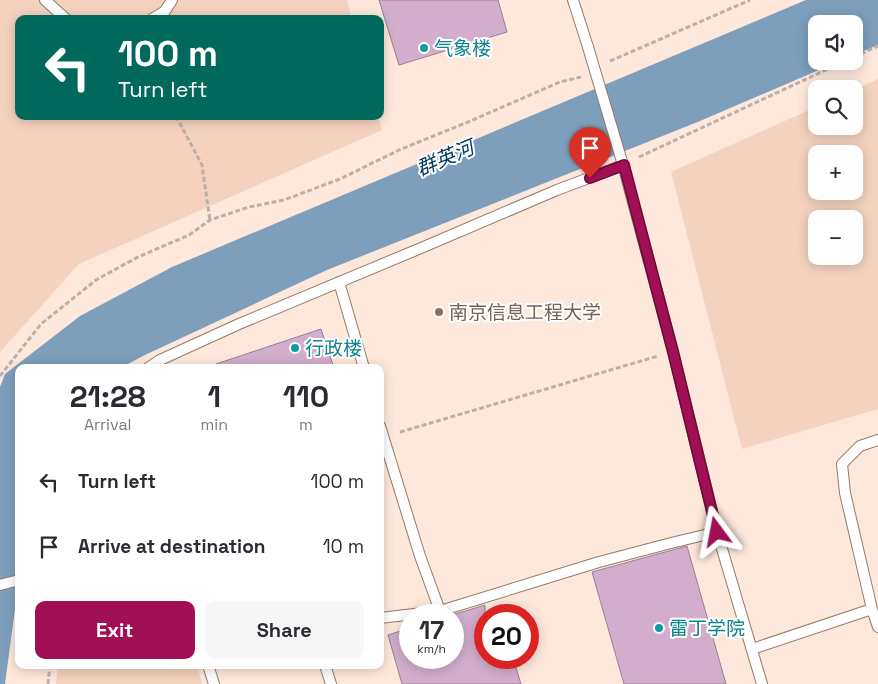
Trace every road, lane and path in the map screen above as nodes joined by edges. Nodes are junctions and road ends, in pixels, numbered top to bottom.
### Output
1 (46, 0) edge
2 (172, 0) edge
3 (573, 0) edge
4 (750, 0) edge
5 (62, 15) edge
6 (158, 15) edge
7 (878, 46) edge
8 (863, 53) edge
9 (595, 67) junction
10 (825, 70) edge
11 (178, 120) edge
12 (624, 165) junction
13 (210, 220) junction
14 (339, 282) junction
15 (673, 352) junction
16 (154, 364) edge
17 (363, 364) edge
18 (0, 376) edge
19 (384, 437) edge
20 (384, 440) edge
21 (878, 440) edge
22 (717, 532) junction
23 (15, 581) edge
24 (0, 585) edge
25 (437, 604) edge
26 (463, 604) edge
27 (872, 609) junction
28 (399, 616) edge
29 (384, 618) edge
30 (878, 627) edge
31 (752, 649) junction
32 (50, 669) edge
33 (209, 669) edge
34 (326, 669) edge
35 (48, 684) edge
36 (214, 684) edge
37 (331, 684) edge
38 (762, 684) edge

1 - 5 lane
2 - 6 lane
3 - 9 lane, bridge
4 - 9 path
7 - 8 path
9 - 12 lane, bridge
9 - 13 path
10 - 12 path
11 - 13 path
12 - 14 lane
12 - 15 lane
13 - 18 path
14 - 16 lane
14 - 17 lane
15 - 19 path
15 - 22 lane
20 - 25 lane
21 - 27 lane
22 - 26 lane
22 - 31 lane
23 - 24 lane
27 - 30 lane
27 - 31 lane
28 - 29 lane
31 - 38 lane
32 - 35 path
33 - 36 lane
34 - 37 lane

